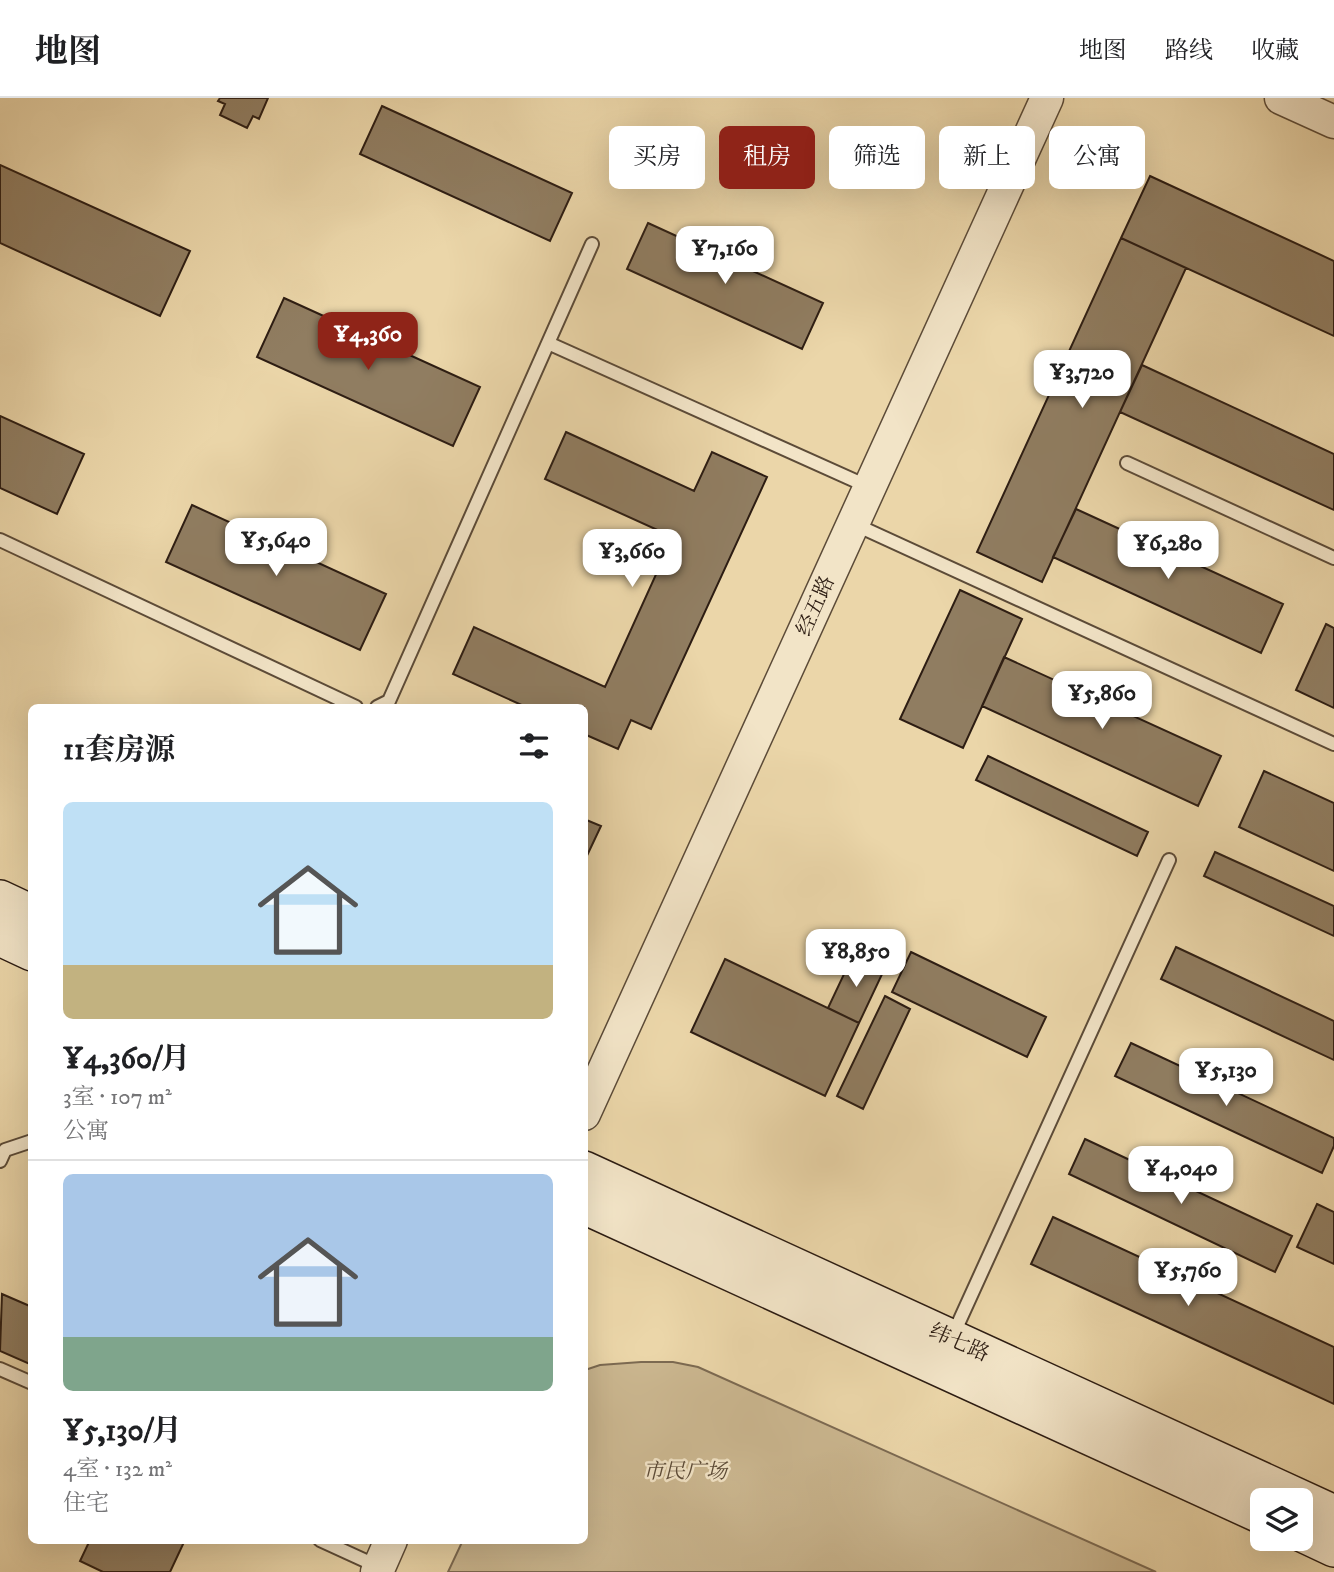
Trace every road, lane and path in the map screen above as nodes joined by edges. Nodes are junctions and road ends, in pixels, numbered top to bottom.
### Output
1 (1047, 98) edge
2 (1281, 98) edge
3 (1334, 122) edge
4 (592, 244) dead end
5 (548, 343) junction
6 (1128, 463) dead end
7 (869, 488) junction
8 (853, 524) junction
9 (0, 540) edge
10 (1334, 558) edge
11 (350, 704) edge
12 (383, 704) edge
13 (1334, 744) edge
14 (1169, 860) dead end
15 (0, 900) edge
16 (28, 912) edge
17 (0, 937) edge
18 (28, 950) edge
19 (588, 1105) edge
20 (28, 1142) edge
21 (0, 1161) edge
22 (588, 1172) edge
23 (588, 1207) edge
24 (951, 1339) junction
25 (0, 1369) edge
26 (28, 1381) edge
27 (1250, 1510) edge
28 (1334, 1514) edge
29 (1313, 1538) edge
30 (332, 1544) edge
31 (1334, 1548) edge
32 (382, 1560) edge

1 - 7 street, 经五路
2 - 3 street
4 - 5 lane
5 - 7 lane
5 - 12 lane
6 - 10 lane
7 - 8 street, 经五路
8 - 13 lane
8 - 19 street, 经五路
9 - 11 lane
14 - 24 lane
15 - 16 main road
17 - 18 main road
20 - 21 lane
22 - 24 main road, 纬七路
23 - 27 main road, 纬七路
24 - 28 main road, 纬七路
25 - 26 lane
29 - 31 main road
30 - 32 lane

